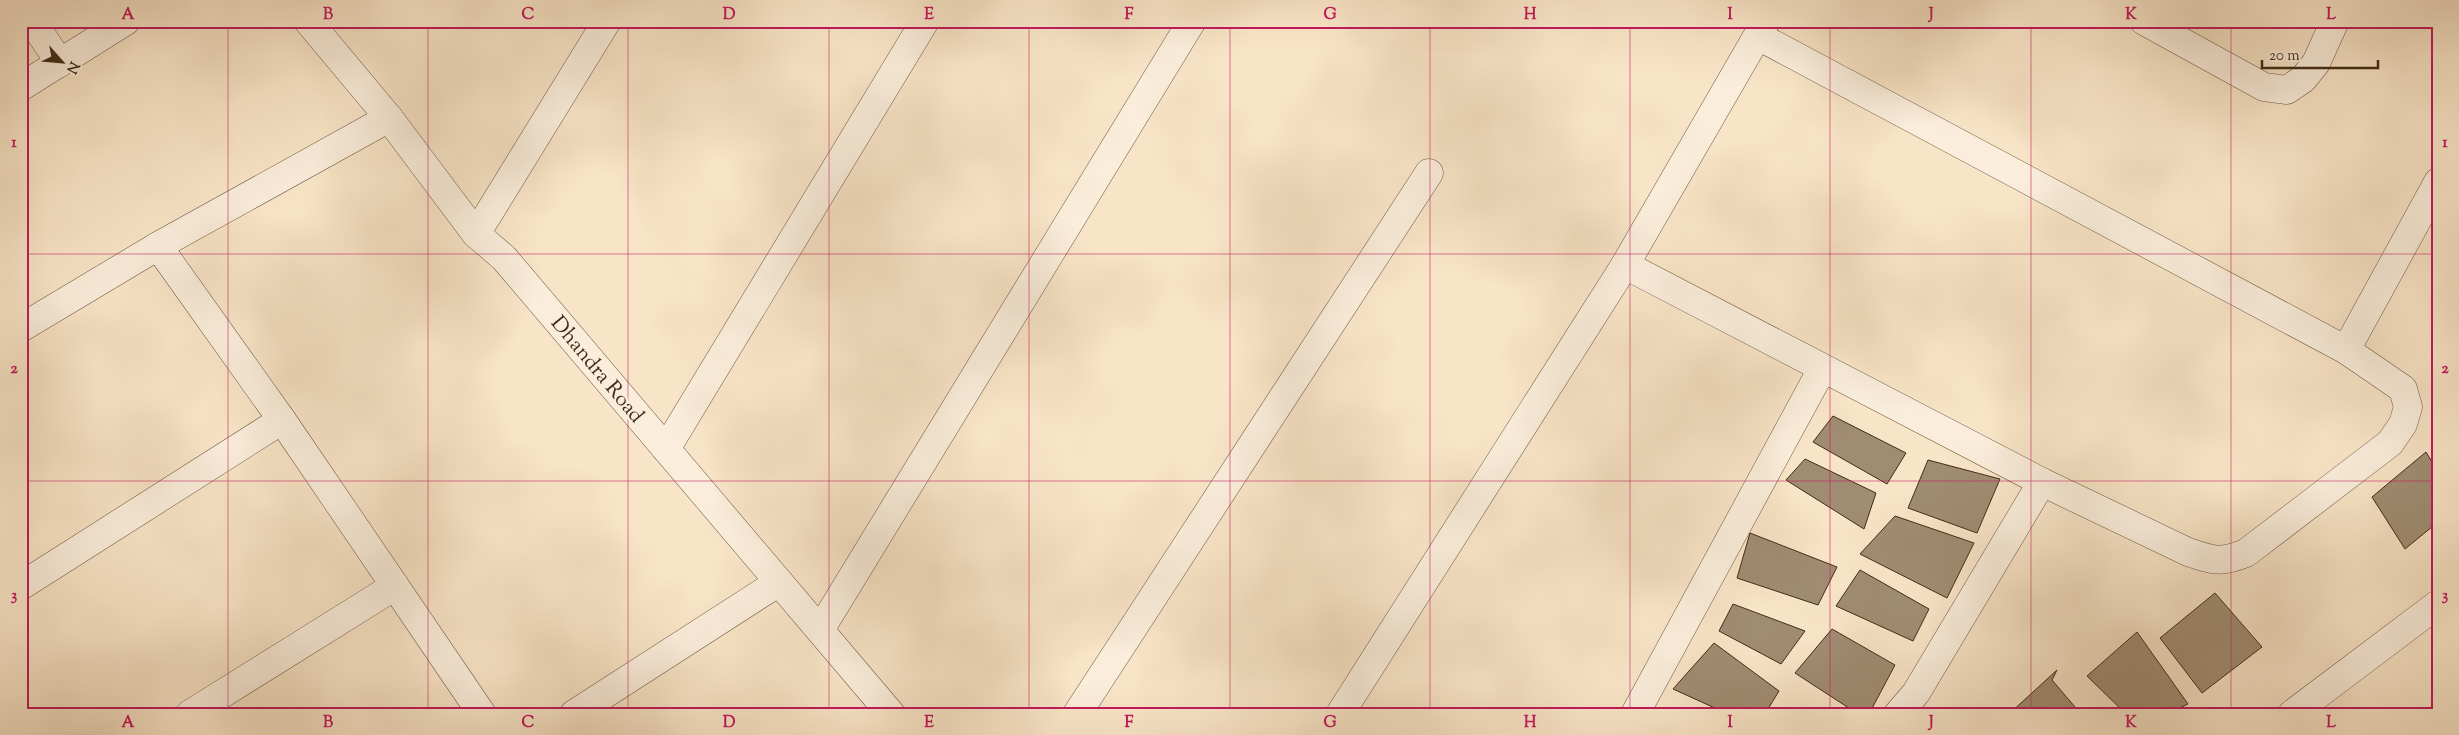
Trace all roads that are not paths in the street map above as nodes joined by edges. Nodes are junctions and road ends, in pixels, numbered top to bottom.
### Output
1 (32, 21) edge
2 (126, 21) edge
3 (308, 21) edge
4 (607, 21) edge
5 (925, 21) edge
6 (1192, 21) edge
7 (2144, 21) edge
8 (2335, 21) edge
9 (1762, 29) edge
10 (60, 63) junction
11 (21, 87) edge
12 (389, 118) junction
13 (1429, 173) dead end
14 (2438, 182) edge
15 (476, 234) junction
16 (158, 246) junction
17 (1625, 265) junction
18 (21, 328) edge
19 (2346, 350) junction
20 (1822, 369) junction
21 (282, 420) junction
22 (666, 449) junction
23 (2042, 482) junction
24 (779, 582) junction
25 (21, 586) edge
26 (395, 586) junction
27 (2438, 604) edge
28 (820, 630) junction
29 (190, 714) edge
30 (482, 714) edge
31 (574, 714) edge
32 (891, 714) edge
33 (1077, 714) edge
34 (1340, 714) edge
35 (1635, 714) edge
36 (1898, 714) edge
37 (2292, 714) edge

1 - 10 street
2 - 10 street
3 - 12 street, Dhandra Road
4 - 15 street
5 - 22 street
6 - 28 street
7 - 8 street
9 - 17 street
9 - 19 street
10 - 11 street
12 - 15 street, Dhandra Road
12 - 16 street
13 - 33 street
14 - 19 street
15 - 22 street, Dhandra Road
16 - 18 street
16 - 21 street
17 - 20 street
17 - 34 street
19 - 23 street
20 - 23 street
20 - 35 street
21 - 25 street
21 - 26 street
22 - 24 street, Dhandra Road
23 - 36 street
24 - 28 street, Dhandra Road
24 - 31 street
26 - 29 street
26 - 30 street
27 - 37 street
28 - 32 street, Dhandra Road

